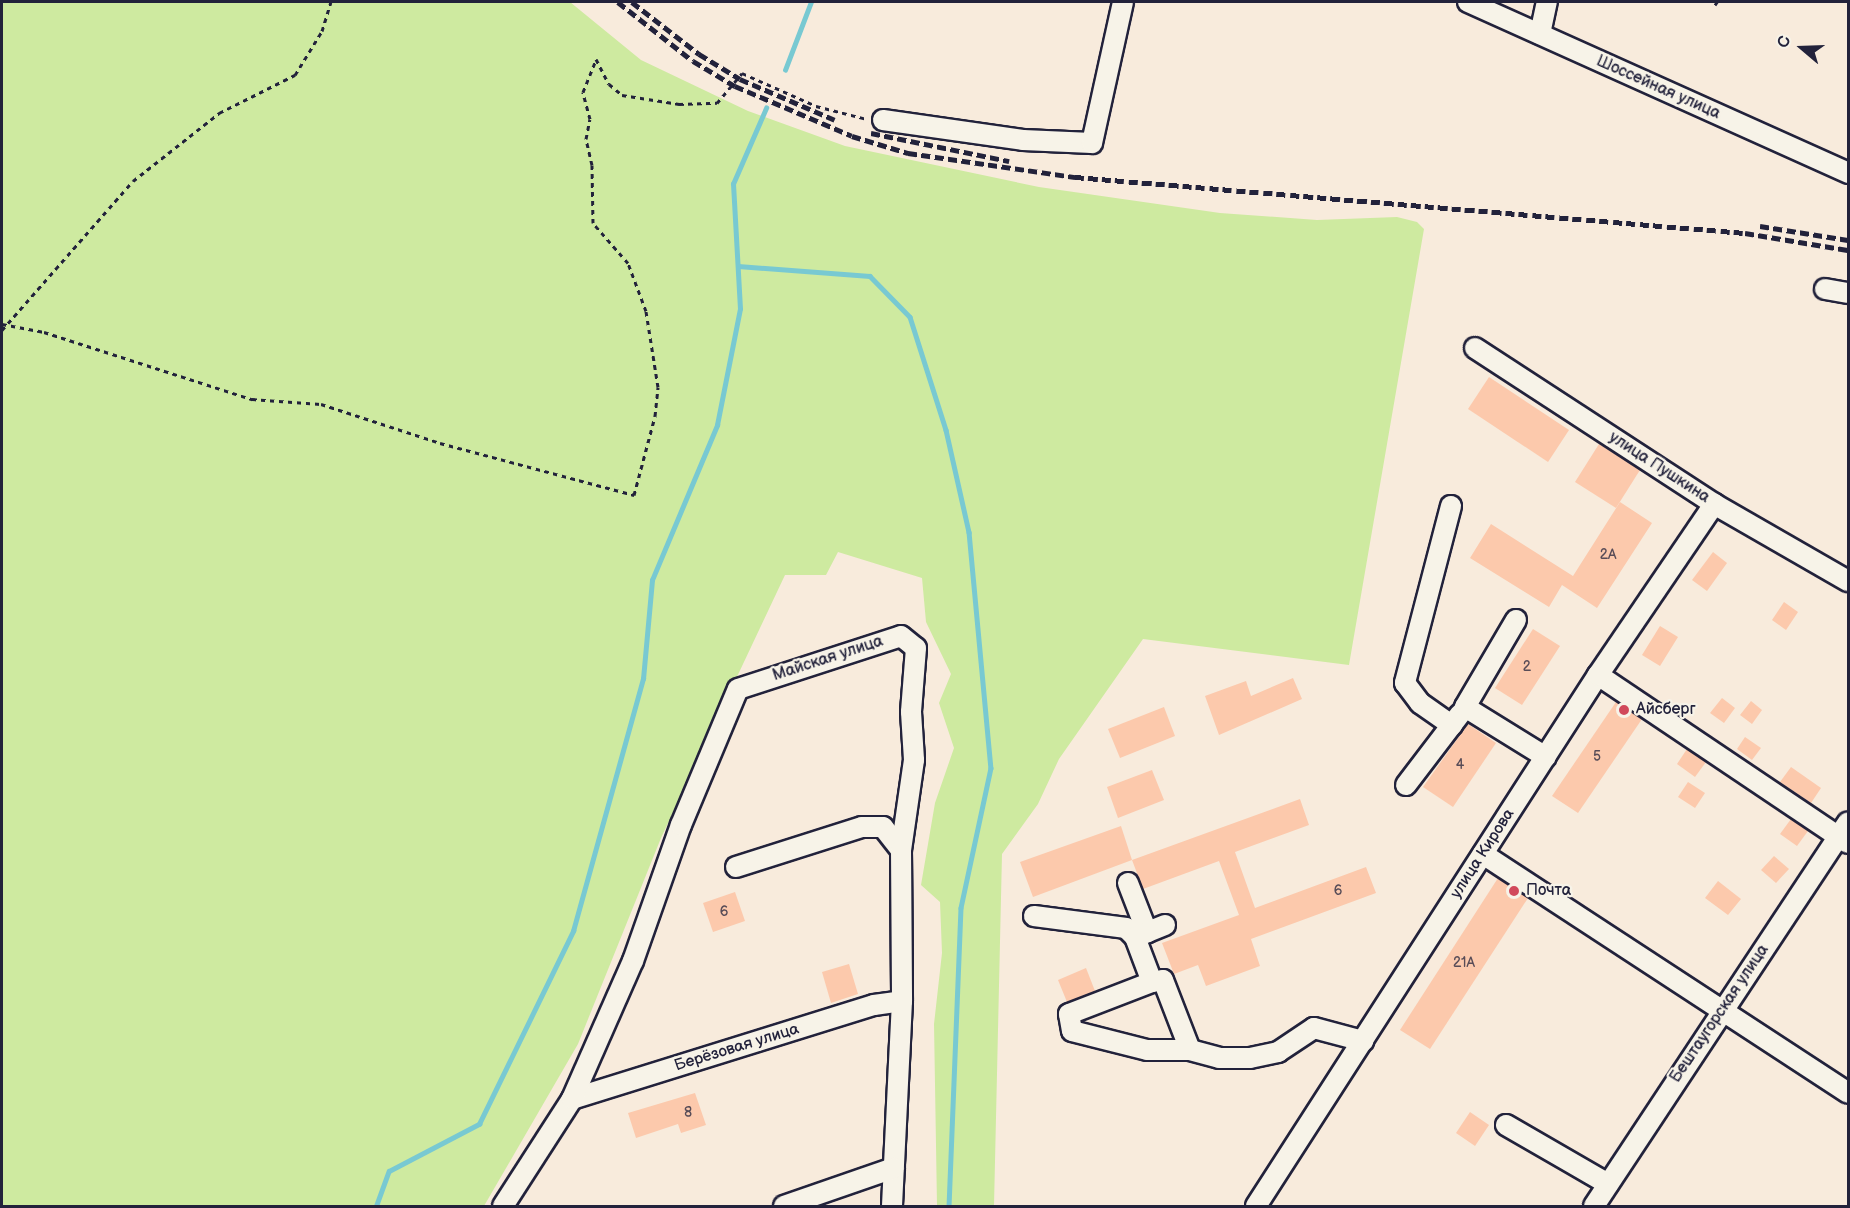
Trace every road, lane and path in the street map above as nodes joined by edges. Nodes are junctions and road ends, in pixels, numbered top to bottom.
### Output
1 (331, 2) edge
2 (1124, 2) edge
3 (1468, 2) edge
4 (1547, 2) edge
5 (1540, 34) junction
6 (883, 120) joint
7 (1848, 173) edge
8 (1825, 289) dead end
9 (1848, 293) edge
10 (2, 324) edge
11 (2, 330) edge
12 (1475, 348) dead end
13 (1714, 504) junction
14 (1451, 506) dead end
15 (1848, 581) edge
16 (1516, 620) dead end
17 (1598, 675) junction
18 (1466, 707) junction
19 (1452, 725) junction
20 (1546, 757) junction
21 (1406, 785) dead end
22 (1845, 834) edge
23 (901, 850) junction
24 (1483, 854) junction
25 (735, 867) dead end
26 (1128, 883) dead end
27 (1034, 916) dead end
28 (1149, 932) junction
29 (1152, 982) junction
30 (902, 1001) junction
31 (1724, 1008) junction
32 (1363, 1041) junction
33 (1190, 1050) junction
34 (1848, 1092) edge
35 (572, 1100) junction
36 (1506, 1125) dead end
37 (894, 1168) junction
38 (1608, 1184) junction
39 (503, 1206) edge
40 (784, 1206) edge
41 (892, 1206) edge
42 (1256, 1206) edge
43 (1594, 1206) edge

1 - 10 path
2 - 6 street
3 - 5 street, Шоссейная улица
4 - 5 street
5 - 7 street, Шоссейная улица
6 - 10 path
8 - 9 street
10 - 11 path
12 - 13 street, улица Пушкина
13 - 15 street, улица Пушкина
13 - 17 street, улица Кирова
14 - 19 street
16 - 18 street
17 - 20 street, улица Кирова
17 - 22 street
18 - 19 street
18 - 20 street
19 - 21 street
20 - 24 street, улица Кирова
22 - 31 street, Бештаугорская улица
23 - 25 street
23 - 30 street
23 - 35 street, Майская улица
24 - 31 street
24 - 32 street, улица Кирова
26 - 28 street
27 - 28 street
28 - 29 street
29 - 33 street
29 - 33 street
30 - 35 street, Берёзовая улица
30 - 37 street
31 - 34 street
31 - 38 street, Бештаугорская улица
32 - 33 street
32 - 42 street, улица Кирова
35 - 39 street
36 - 38 street
37 - 40 street
37 - 41 street
38 - 43 street, Бештаугорская улица

